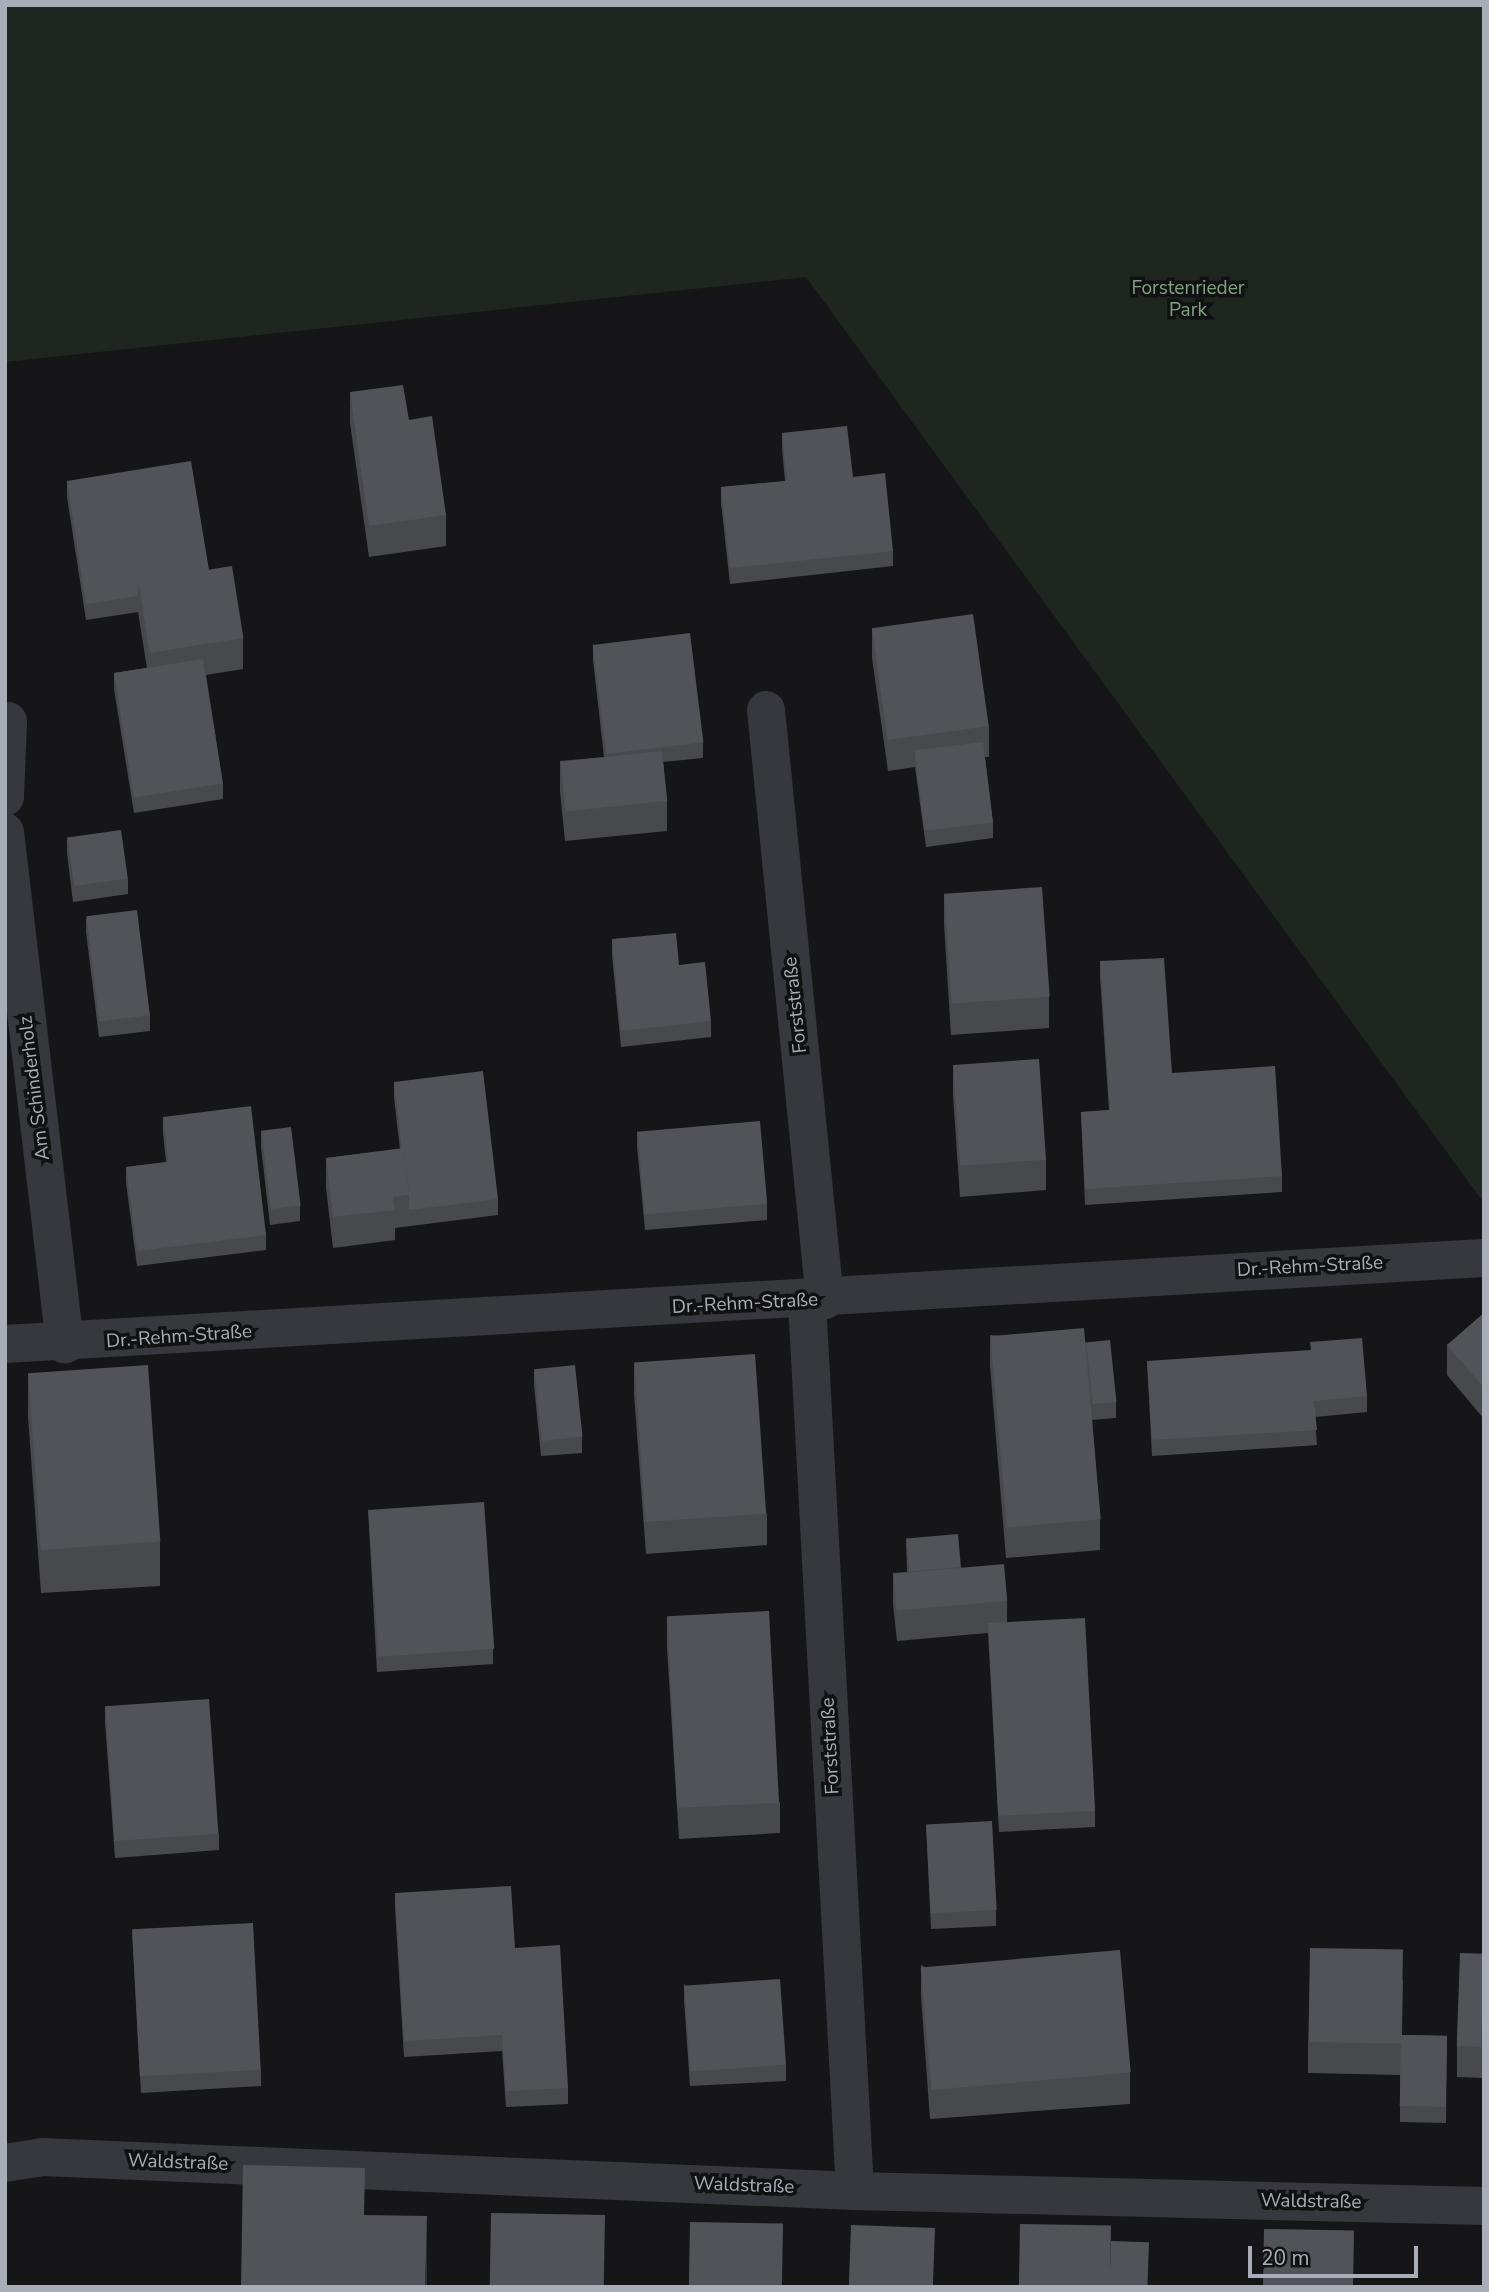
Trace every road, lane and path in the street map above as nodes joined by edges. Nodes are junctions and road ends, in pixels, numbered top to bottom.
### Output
1 (766, 710) dead end
2 (8, 721) dead end
3 (5, 797) edge
4 (5, 832) edge
5 (1484, 1258) edge
6 (816, 1300) junction
7 (5, 1344) edge
8 (65, 1344) junction
9 (5, 2163) edge
10 (855, 2191) junction
11 (1484, 2206) edge

1 - 6 street, Forststraße
2 - 3 street
4 - 8 street, Am Schinderholz
5 - 6 street, Dr.-Rehm-Straße
6 - 8 street, Dr.-Rehm-Straße
6 - 10 street, Forststraße
7 - 8 street, Dr.-Rehm-Straße
9 - 10 street, Waldstraße
10 - 11 street, Waldstraße

